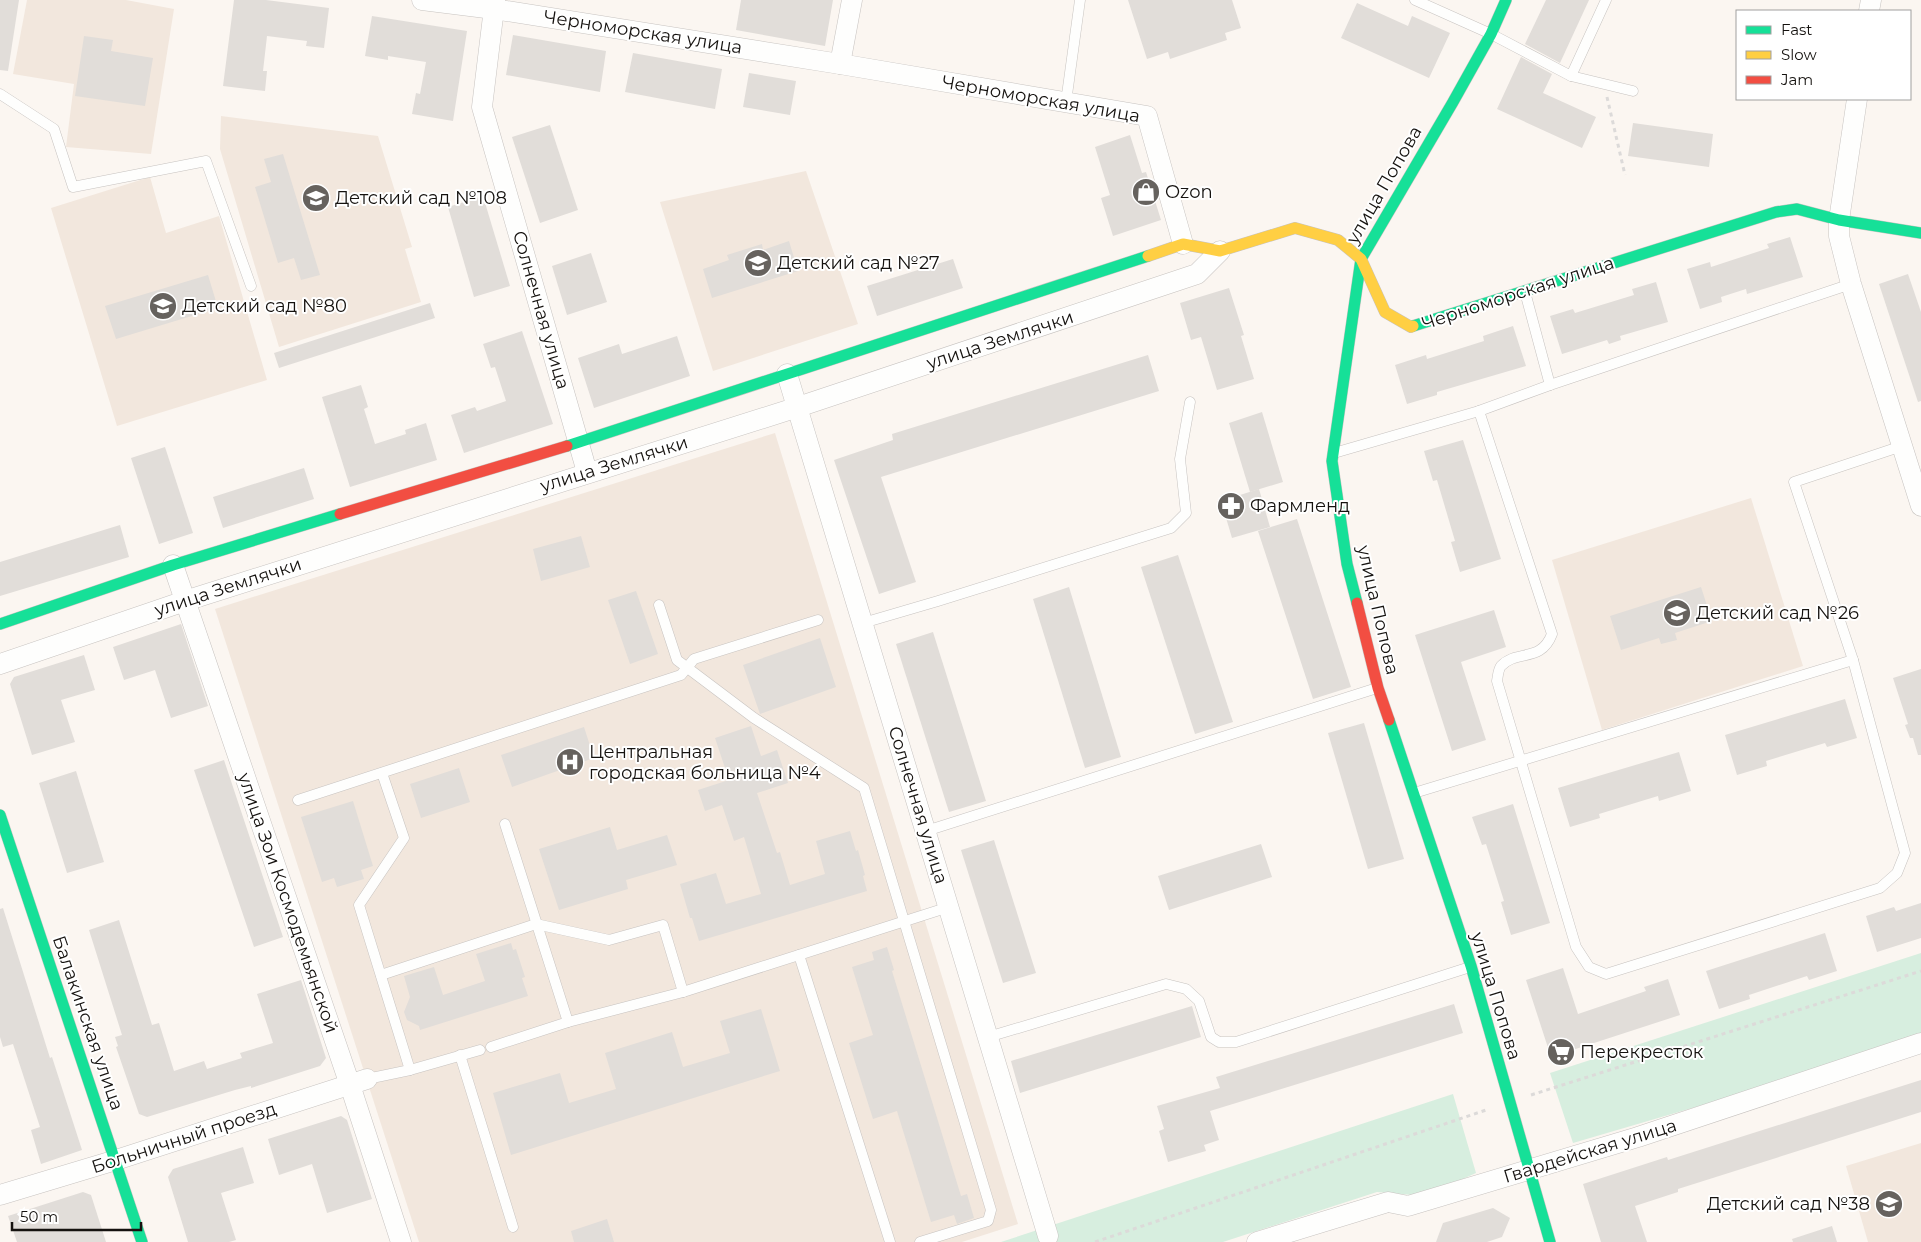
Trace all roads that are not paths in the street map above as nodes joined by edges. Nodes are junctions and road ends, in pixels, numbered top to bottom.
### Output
1 (422, 0) edge
2 (852, 0) edge
3 (1080, 0) edge
4 (1415, 0) edge
5 (1506, 0) edge
6 (1606, 0) edge
7 (494, 4) edge
8 (1491, 34) junction
9 (840, 64) junction
10 (1571, 76) junction
11 (1633, 91) dead end
12 (0, 94) edge
13 (1857, 100) edge
14 (1066, 102) junction
15 (1839, 220) junction
16 (1921, 233) edge
17 (1183, 244) junction
18 (1220, 251) junction
19 (1361, 259) junction
20 (1852, 284) junction
21 (251, 286) dead end
22 (1525, 291) junction
23 (787, 374) junction
24 (1550, 385) junction
25 (1190, 402) dead end
26 (798, 407) junction
27 (1479, 411) junction
28 (579, 442) junction
29 (1902, 446) junction
30 (1333, 454) junction
31 (588, 472) junction
32 (1921, 506) edge
33 (173, 566) junction
34 (185, 601) junction
35 (658, 605) dead end
36 (818, 620) dead end
37 (863, 623) junction
38 (0, 624) edge
39 (1853, 660) junction
40 (0, 664) edge
41 (687, 668) junction
42 (1378, 688) junction
43 (1521, 761) junction
44 (382, 773) junction
45 (1413, 794) junction
46 (298, 800) dead end
47 (0, 815) edge
48 (505, 824) dead end
49 (926, 831) junction
50 (949, 907) junction
51 (905, 921) junction
52 (536, 924) junction
53 (799, 955) junction
54 (1471, 966) junction
55 (380, 975) junction
56 (683, 992) junction
57 (568, 1022) junction
58 (988, 1037) junction
59 (1921, 1043) edge
60 (491, 1047) dead end
61 (480, 1050) dead end
62 (460, 1055) junction
63 (410, 1070) junction
64 (358, 1082) junction
65 (116, 1160) junction
66 (1530, 1171) junction
67 (0, 1196) edge
68 (513, 1227) dead end
69 (1048, 1236) dead end
70 (142, 1242) edge
71 (401, 1242) edge
72 (890, 1242) edge
73 (920, 1242) edge
74 (1257, 1242) edge
75 (1550, 1242) edge

1 - 7 street, Черноморская улица
2 - 9 street
3 - 14 lane
4 - 8 lane
5 - 8 street, улица Попова
6 - 10 lane
7 - 9 street, Черноморская улица
7 - 28 street, Солнечная улица
8 - 10 lane
8 - 19 street, улица Попова
9 - 14 street, Черноморская улица
10 - 11 lane
12 - 21 lane
13 - 15 street
14 - 17 street, Черноморская улица
15 - 16 street, Черноморская улица
15 - 20 street
15 - 22 street, Черноморская улица
17 - 18 street, Черноморская улица
17 - 23 street, улица Землячки
18 - 19 street, Черноморская улица
18 - 26 street, улица Землячки
19 - 22 street, Черноморская улица
19 - 30 street, улица Попова
20 - 24 lane
20 - 29 street
22 - 24 lane
23 - 26 street, Солнечная улица
23 - 28 street, улица Землячки
24 - 27 lane
25 - 37 lane
26 - 31 street, улица Землячки
26 - 37 street, Солнечная улица
27 - 30 lane
27 - 43 lane
28 - 31 street, Солнечная улица
28 - 33 street, улица Землячки
29 - 32 street
29 - 39 lane
30 - 42 street, улица Попова
31 - 34 street, улица Землячки
33 - 34 street, улица Зои Космодемьянской
33 - 38 street, улица Землячки
34 - 40 street, улица Землячки
34 - 64 street, улица Зои Космодемьянской
35 - 41 lane
36 - 41 lane
37 - 49 street, Солнечная улица
39 - 43 lane
39 - 43 lane
41 - 44 lane
41 - 51 lane
42 - 45 street, улица Попова
42 - 49 lane
43 - 45 lane
44 - 46 lane
44 - 55 lane
45 - 54 street, улица Попова
47 - 65 street, Балакинская улица
48 - 52 lane
49 - 50 street, Солнечная улица
50 - 51 lane
50 - 58 street, Солнечная улица
51 - 53 lane
51 - 73 lane
52 - 55 lane
52 - 56 lane
52 - 57 lane
53 - 56 lane
53 - 72 lane
54 - 58 lane
54 - 66 street, улица Попова
55 - 63 lane
56 - 57 lane
57 - 60 lane
58 - 69 street, Солнечная улица
59 - 66 street, Гвардейская улица
61 - 62 lane
62 - 63 lane
62 - 68 lane
63 - 64 lane
64 - 65 street, Больничный проезд
64 - 71 street, улица Зои Космодемьянской
65 - 67 street, Больничный проезд
65 - 70 street, Балакинская улица
66 - 74 street, Гвардейская улица
66 - 75 street, улица Попова

